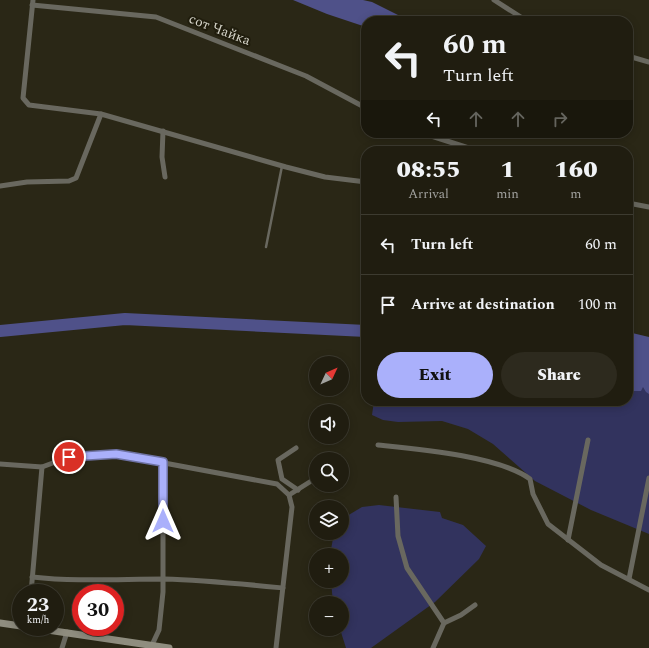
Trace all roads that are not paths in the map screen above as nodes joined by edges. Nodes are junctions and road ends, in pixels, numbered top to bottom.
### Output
1 (494, 0) edge
2 (33, 3) edge
3 (519, 16) edge
4 (633, 57) edge
5 (649, 62) edge
6 (361, 105) edge
7 (101, 114) junction
8 (162, 131) junction
9 (438, 138) edge
10 (462, 146) edge
11 (282, 166) junction
12 (165, 177) dead end
13 (361, 181) edge
14 (0, 186) edge
15 (633, 204) edge
16 (649, 207) edge
17 (266, 247) dead end
18 (588, 440) dead end
19 (378, 444) dead end
20 (296, 448) dead end
21 (163, 462) junction
22 (0, 464) edge
23 (42, 467) junction
24 (649, 478) edge
25 (309, 483) edge
26 (298, 490) junction
27 (290, 495) junction
28 (396, 497) dead end
29 (568, 540) junction
30 (32, 577) junction
31 (163, 579) junction
32 (629, 579) junction
33 (32, 584) edge
34 (283, 588) junction
35 (649, 590) edge
36 (475, 605) dead end
37 (0, 623) edge
38 (444, 623) junction
39 (12, 625) edge
40 (66, 632) joint
41 (152, 647) edge
42 (62, 648) edge
43 (169, 648) edge
44 (276, 648) edge
45 (433, 648) edge

1 - 3 street
2 - 6 street, сот Чайка
2 - 7 street
4 - 5 street
7 - 8 street
7 - 14 street
8 - 11 street
8 - 12 street
9 - 10 street
11 - 13 street
11 - 17 lane
15 - 16 street
18 - 29 street
19 - 29 street
20 - 26 street
21 - 23 street
21 - 27 street
21 - 31 street
22 - 23 street
23 - 30 street
24 - 32 street
25 - 26 street
26 - 27 street
27 - 34 street
28 - 38 street
29 - 32 street
30 - 31 street
30 - 33 street
31 - 34 street
31 - 41 street
32 - 35 street
34 - 44 street
36 - 38 street
37 - 39 main road
38 - 45 street
40 - 41 main road
40 - 42 street
41 - 43 main road

